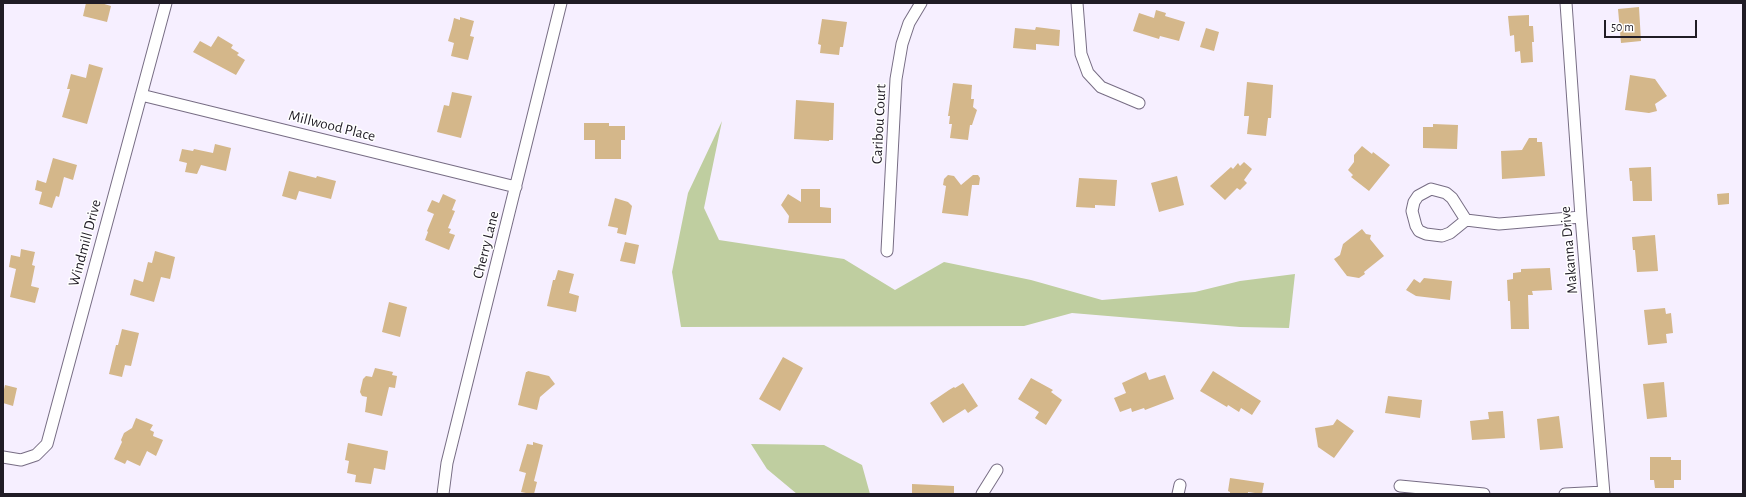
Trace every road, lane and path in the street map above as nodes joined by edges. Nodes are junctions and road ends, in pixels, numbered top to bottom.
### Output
1 (166, 3) edge
2 (561, 3) edge
3 (921, 3) edge
4 (1077, 3) edge
5 (1566, 3) edge
6 (141, 95) junction
7 (1139, 103) dead end
8 (516, 187) junction
9 (1581, 217) junction
10 (1466, 220) junction
11 (887, 251) dead end
12 (3, 457) edge
13 (997, 470) dead end
14 (1400, 486) dead end
15 (1604, 493) edge
16 (443, 494) edge
17 (982, 494) edge
18 (1484, 494) edge
19 (1565, 494) edge

1 - 6 street, Windmill Drive
2 - 8 street, Cherry Lane
3 - 11 street, Caribou Court
4 - 7 street
5 - 9 street, Makanna Drive
6 - 8 street, Millwood Place
6 - 12 street, Windmill Drive
8 - 16 street, Cherry Lane
9 - 10 street
9 - 15 street, Makanna Drive
10 - 10 street
13 - 17 street
14 - 18 street
15 - 19 street

